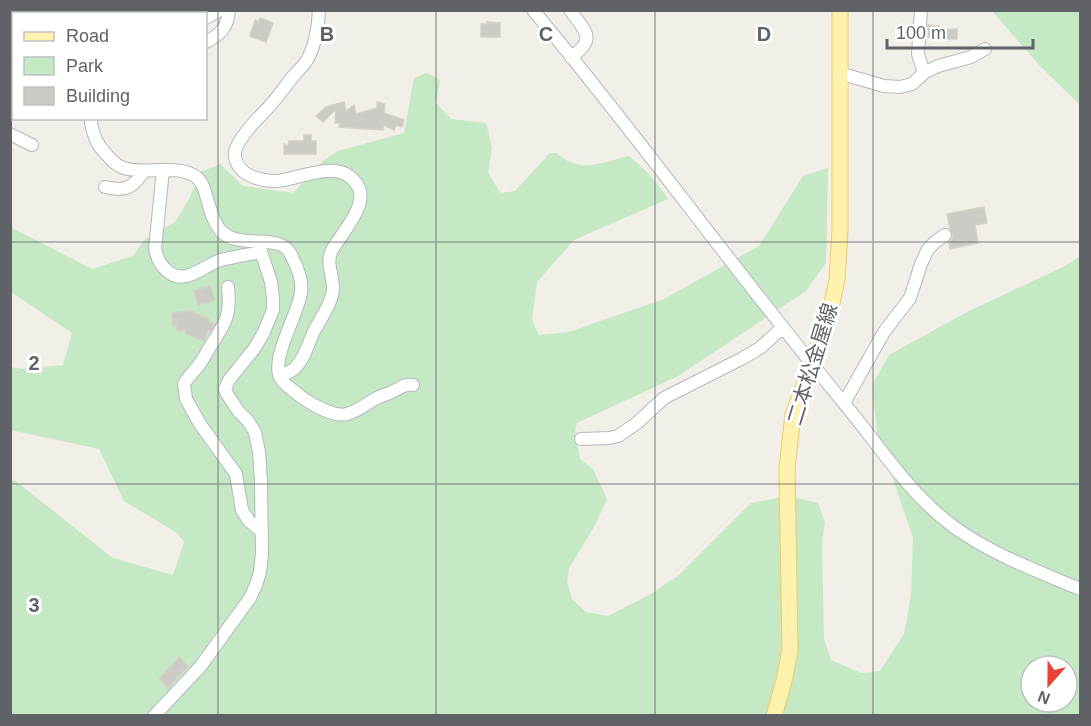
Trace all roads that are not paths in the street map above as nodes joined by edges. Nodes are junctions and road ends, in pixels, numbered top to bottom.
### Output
1 (13, 10) edge
2 (229, 10) edge
3 (319, 10) edge
4 (533, 10) edge
5 (570, 10) edge
6 (840, 10) edge
7 (921, 10) edge
8 (10, 16) edge
9 (207, 42) edge
10 (986, 49) dead end
11 (571, 57) junction
12 (839, 73) junction
13 (924, 73) junction
14 (91, 120) edge
15 (10, 134) edge
16 (32, 145) dead end
17 (163, 170) junction
18 (144, 171) junction
19 (105, 188) dead end
20 (945, 235) dead end
21 (259, 247) junction
22 (228, 287) dead end
23 (783, 327) junction
24 (812, 364) junction
25 (279, 375) junction
26 (413, 385) dead end
27 (844, 403) junction
28 (581, 438) dead end
29 (262, 532) junction
30 (1080, 589) edge
31 (154, 716) edge
32 (774, 716) edge

1 - 8 street
2 - 9 street
3 - 25 street
4 - 11 street
5 - 11 street
6 - 12 main road, 二本松金屋線
7 - 13 street
10 - 13 street
11 - 23 street
12 - 13 street
12 - 24 main road, 二本松金屋線
14 - 18 street
15 - 16 street
17 - 18 street
17 - 21 street
17 - 21 street
18 - 19 street
20 - 27 street
21 - 25 street
21 - 29 street
22 - 29 street
23 - 24 street
23 - 28 street
24 - 27 street
24 - 32 main road, 二本松金屋線
25 - 26 street
27 - 30 street
29 - 31 street

